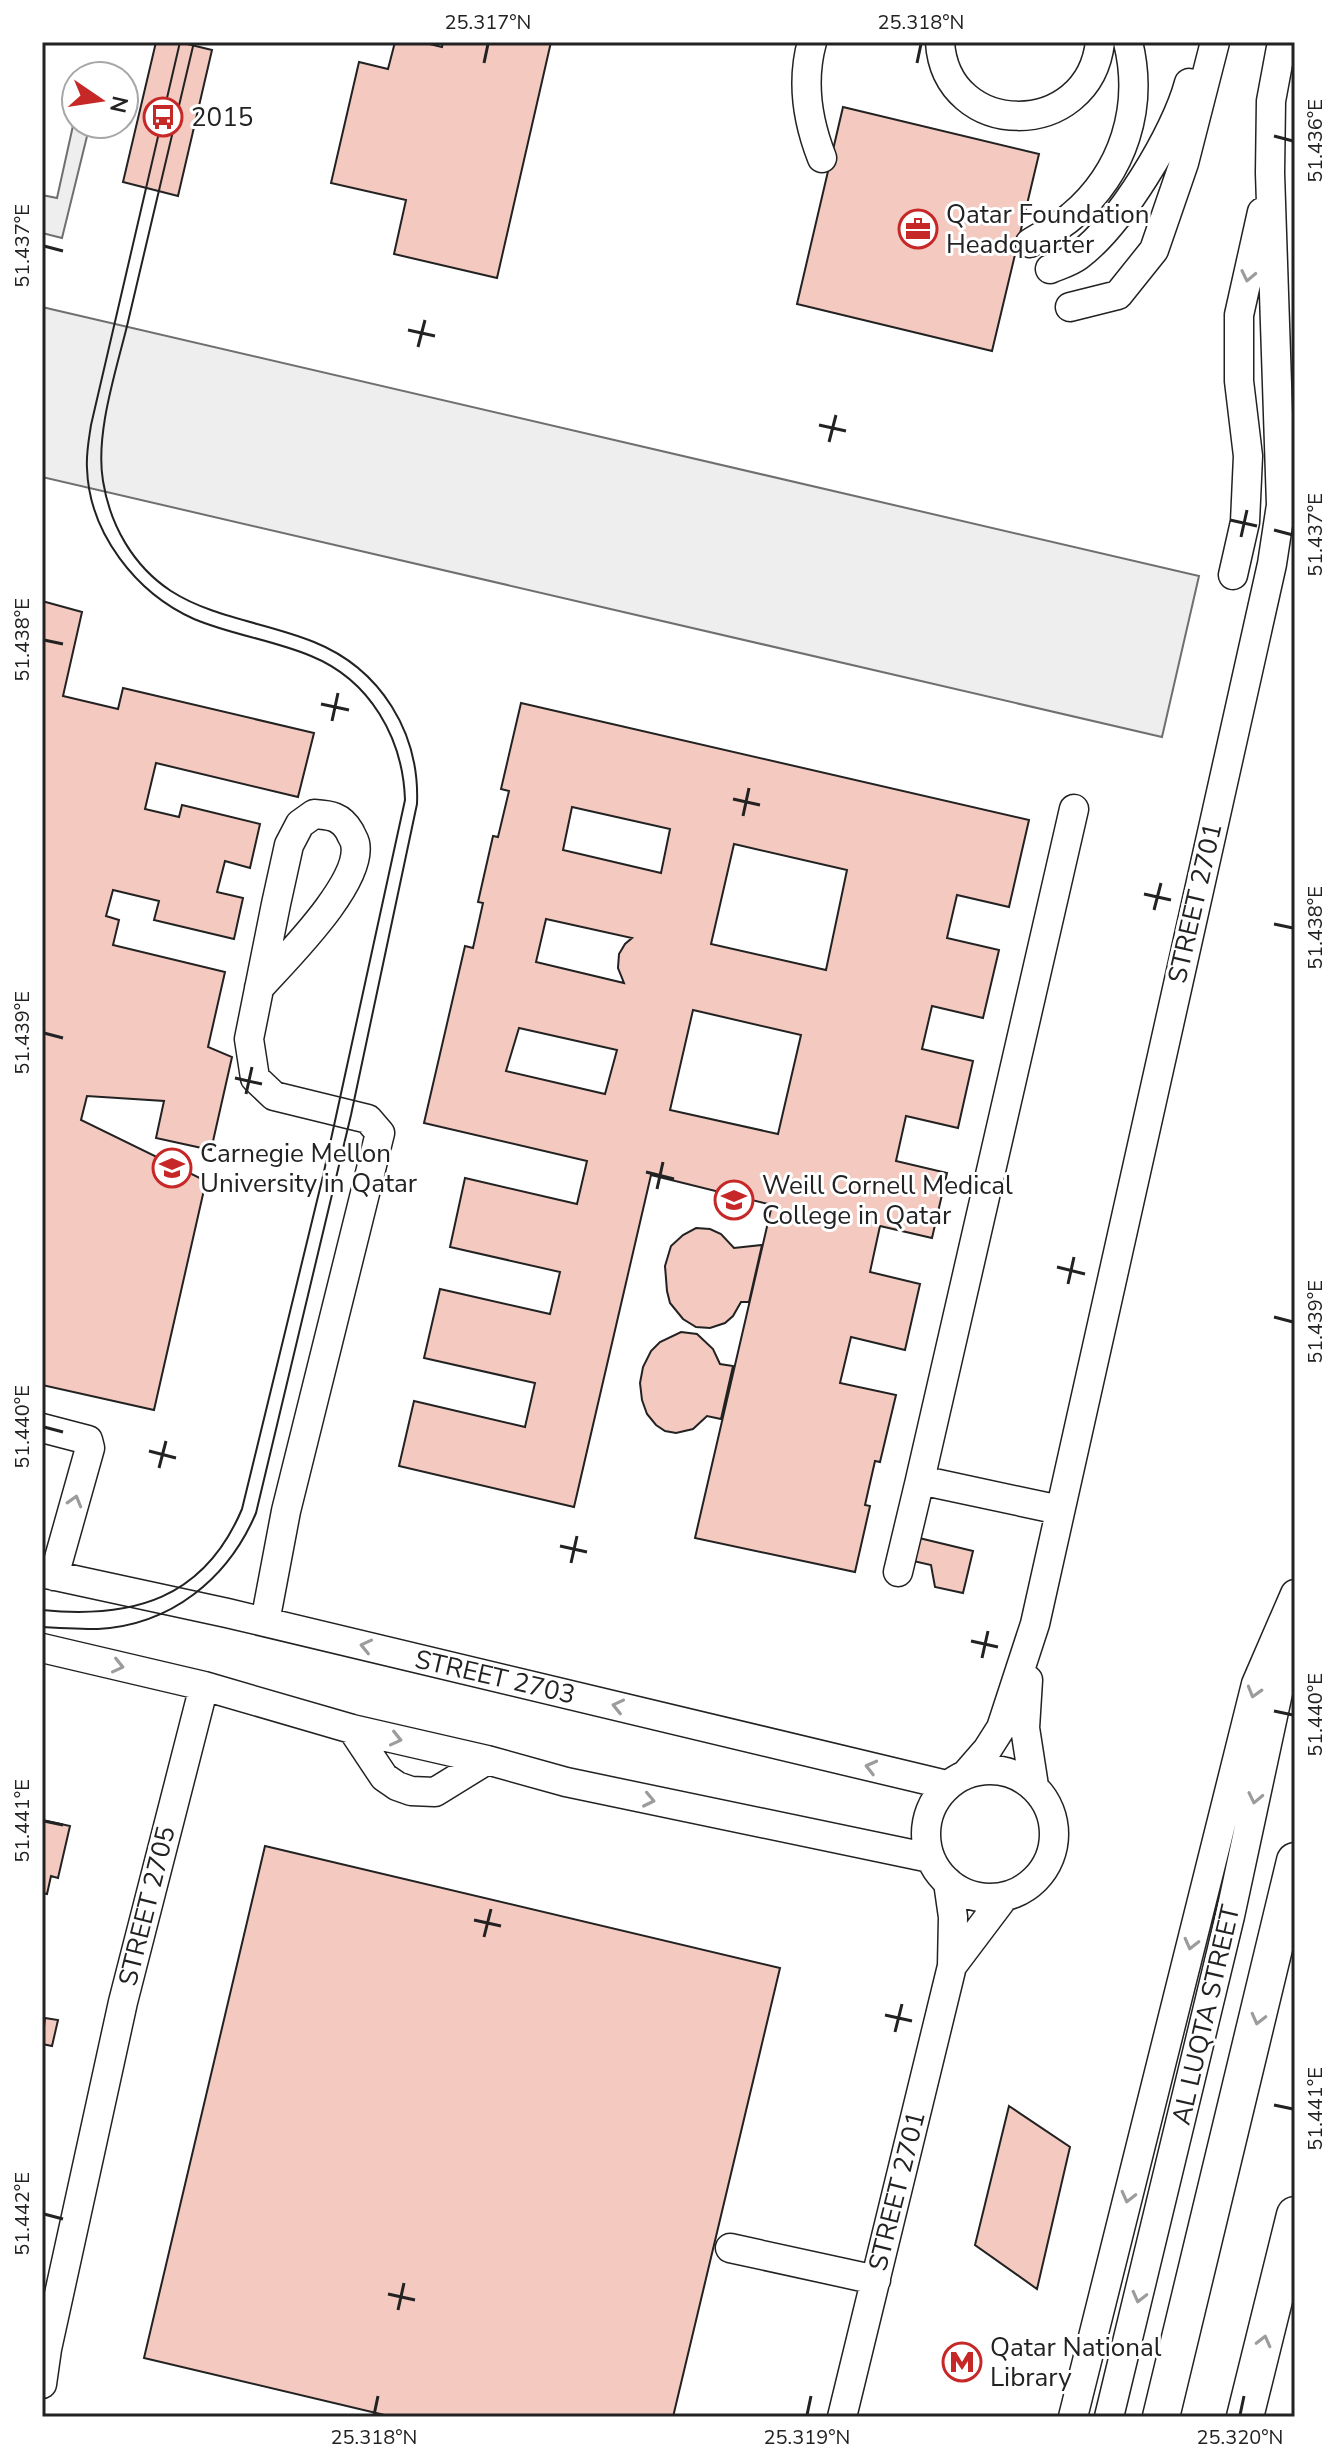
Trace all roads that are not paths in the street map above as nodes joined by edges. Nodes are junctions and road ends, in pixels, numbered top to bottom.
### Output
1 (812, 42) edge
2 (940, 42) edge
3 (1100, 42) edge
4 (1128, 42) edge
5 (1199, 42) edge
6 (1215, 42) edge
7 (1282, 42) edge
8 (1295, 67) edge
9 (822, 158) dead end
10 (1270, 173) junction
11 (1030, 243) dead end
12 (1050, 269) dead end
13 (1295, 298) edge
14 (1070, 307) dead end
15 (1233, 575) dead end
16 (1074, 809) dead end
17 (259, 988) junction
18 (42, 1428) edge
19 (920, 1480) junction
20 (1060, 1510) junction
21 (898, 1572) dead end
22 (48, 1574) edge
23 (1295, 1594) edge
24 (1295, 1612) edge
25 (265, 1622) junction
26 (1035, 1624) junction
27 (42, 1648) edge
28 (204, 1686) junction
29 (352, 1729) junction
30 (487, 1760) junction
31 (957, 1779) junction
32 (1034, 1786) junction
33 (930, 1858) junction
34 (1295, 1861) edge
35 (948, 1882) junction
36 (1004, 1897) junction
37 (952, 1966) junction
38 (1295, 2215) edge
39 (730, 2248) dead end
40 (876, 2280) junction
41 (42, 2384) edge
42 (842, 2417) edge
43 (1073, 2417) edge
44 (1109, 2417) edge
45 (1161, 2417) edge
46 (1245, 2417) edge

1 - 9 street
2 - 3 street
4 - 11 street
5 - 12 street
6 - 14 street
7 - 10 street, STREET 2701
8 - 10 street, STREET 2701
10 - 13 street
10 -> 15 street
10 - 20 street, STREET 2701
16 - 19 street
17 - 17 street
17 - 25 street
22 -> 18 street
19 - 20 street
19 - 21 street
20 - 26 street, STREET 2701
22 - 25 street, STREET 2703
23 -> 43 street
24 -> 44 street, AL LUQTA STREET
31 -> 25 street, STREET 2703
26 - 31 street, STREET 2701
26 - 32 street, STREET 2701
27 -> 28 street
28 - 29 street
28 - 41 street, STREET 2705
29 -> 30 street
29 - 30 street
30 -> 33 street
31 - 32 street
31 - 33 street
32 - 36 street
33 - 35 street
34 -> 45 main road, AL LUQTA STREET
35 - 36 street
35 - 37 street, STREET 2701
36 - 37 street, STREET 2701
37 - 40 street, STREET 2701
46 -> 38 main road
39 - 40 street
40 - 42 street, STREET 2701

